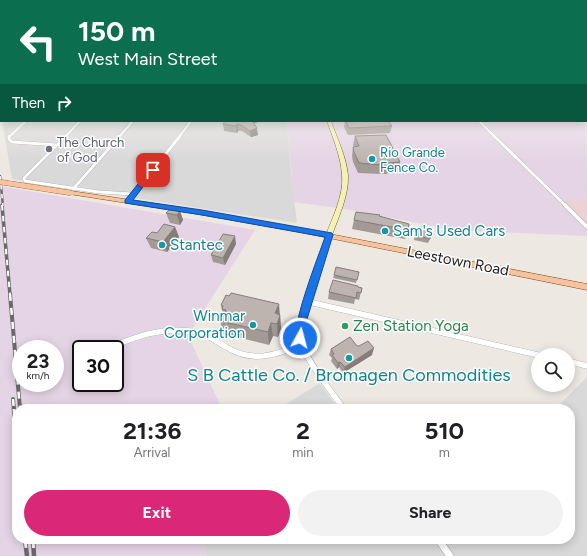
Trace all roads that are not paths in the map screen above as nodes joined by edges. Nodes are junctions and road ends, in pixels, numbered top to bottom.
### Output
1 (25, 122) edge
2 (79, 122) edge
3 (132, 122) edge
4 (190, 122) edge
5 (329, 122) edge
6 (480, 122) edge
7 (57, 145) junction
8 (0, 182) edge
9 (72, 191) junction
10 (134, 194) junction
11 (128, 201) junction
12 (587, 227) edge
13 (329, 235) junction
14 (587, 287) edge
15 (309, 302) junction
16 (124, 342) edge
17 (302, 343) junction
18 (531, 353) edge
19 (575, 363) edge
20 (587, 366) edge
21 (341, 404) edge
22 (442, 544) edge
23 (450, 556) edge

1 - 7 street
2 - 7 street
3 - 9 street
4 - 10 street
5 - 13 main road
6 - 12 street
7 - 9 street
8 - 9 main road, Leestown Road, bridge
9 - 10 street
9 - 11 main road, Leestown Road
10 - 11 street
11 - 13 main road, Leestown Road
13 - 14 main road, Leestown Road
13 - 15 street
15 - 17 street
15 - 18 street
16 - 17 street
17 - 21 street
19 - 20 street
22 - 23 street

